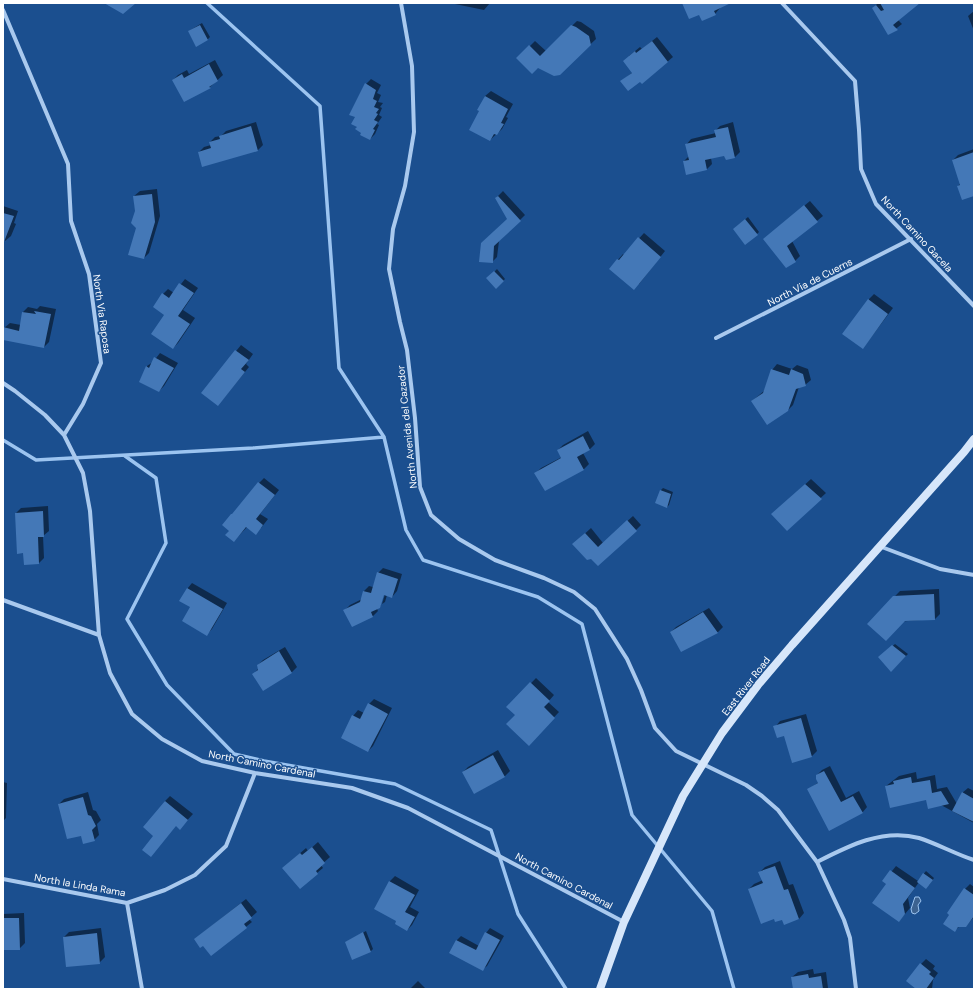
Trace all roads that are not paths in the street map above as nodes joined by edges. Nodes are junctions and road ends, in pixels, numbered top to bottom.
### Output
1 (401, 3) edge
2 (782, 3) edge
3 (3, 10) edge
4 (911, 239) junction
5 (974, 306) edge
6 (716, 338) dead end
7 (3, 383) edge
8 (64, 436) junction
9 (974, 439) edge
10 (879, 546) junction
11 (974, 575) edge
12 (3, 600) edge
13 (99, 635) junction
14 (703, 763) junction
15 (255, 773) junction
16 (974, 860) edge
17 (817, 862) junction
18 (3, 879) edge
19 (127, 903) junction
20 (624, 922) junction
21 (142, 989) edge
22 (600, 989) edge
23 (856, 989) edge

1 - 14 street, North Avenida del Cazador
2 - 4 street, North Camino Gacela
3 - 8 street, North Via Raposa
4 - 5 street, North Camino Gacela
4 - 6 street, North Via de Cuerns
7 - 8 street, North Camino Cardenal
8 - 13 street, North Camino Cardenal
9 - 10 street, East River Road
10 - 11 street
10 - 14 street, East River Road
12 - 13 street
13 - 15 street, North Camino Cardenal
14 - 17 street, North Avenida del Cazador
14 - 20 street, East River Road
15 - 19 street, North la Linda Rama
15 - 20 street, North Camino Cardenal
16 - 17 street
17 - 23 street, North Avenida del Cazador
18 - 19 street, North la Linda Rama
19 - 21 street
20 - 22 street, East River Road

